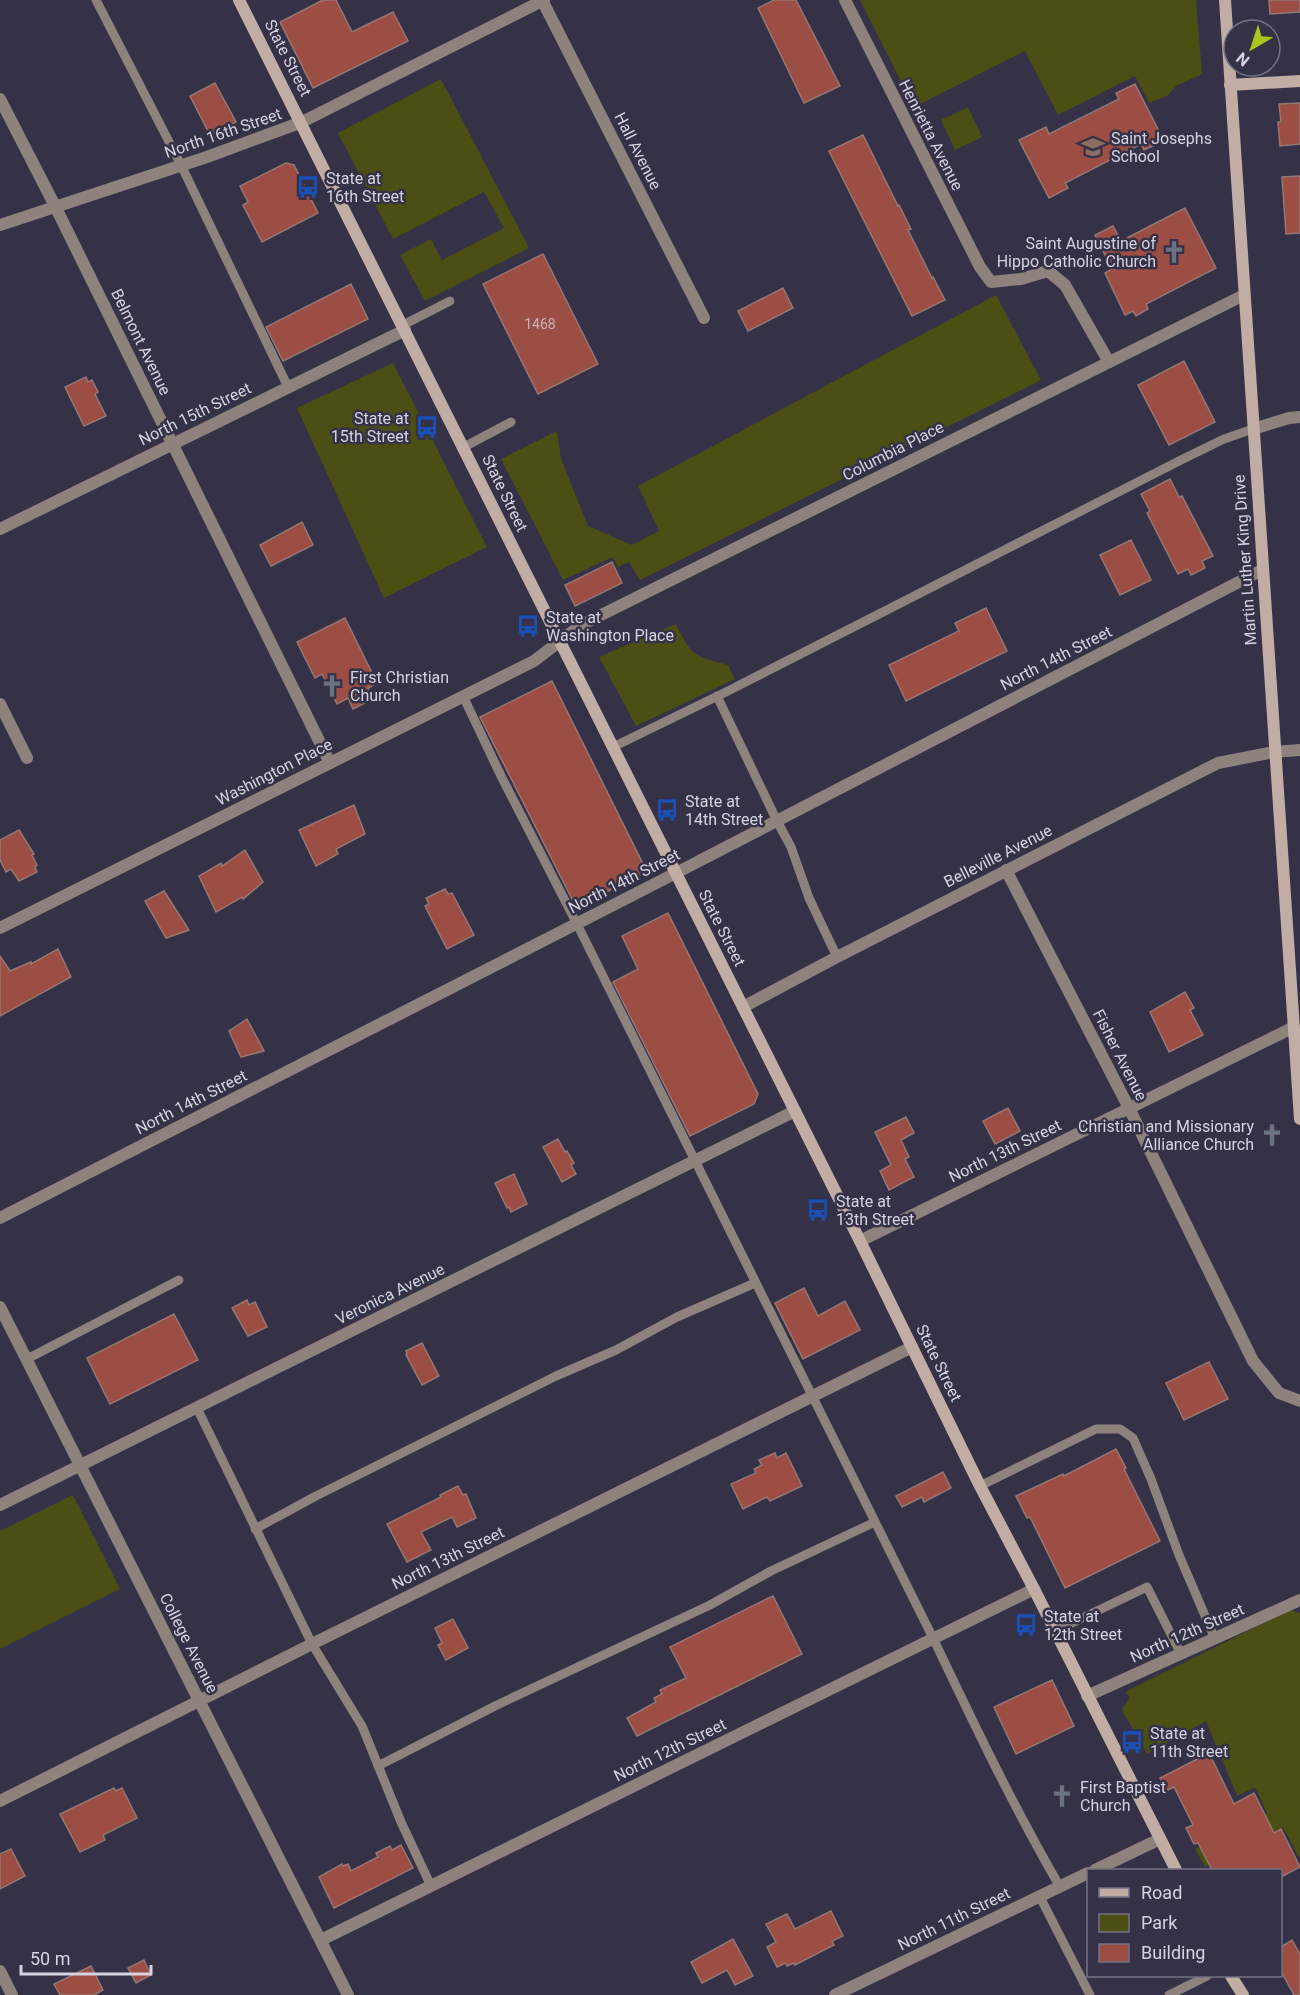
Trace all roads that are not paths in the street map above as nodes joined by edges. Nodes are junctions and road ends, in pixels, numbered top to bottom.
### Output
1 (96, 0) edge
2 (239, 0) edge
3 (543, 0) edge
4 (845, 0) edge
5 (1224, 0) edge
6 (1300, 81) edge
7 (1230, 85) junction
8 (0, 99) edge
9 (302, 122) junction
10 (181, 165) junction
11 (56, 206) junction
12 (0, 225) edge
13 (1244, 295) junction
14 (450, 301) dead end
15 (704, 318) dead end
16 (404, 327) junction
17 (1109, 362) junction
18 (288, 387) junction
19 (1300, 417) edge
20 (511, 422) dead end
21 (1253, 429) junction
22 (172, 444) junction
23 (464, 447) junction
24 (0, 529) edge
25 (1262, 570) junction
26 (559, 640) junction
27 (463, 696) junction
28 (717, 696) junction
29 (0, 704) edge
30 (613, 747) junction
31 (1300, 750) edge
32 (1275, 752) junction
33 (27, 758) dead end
34 (330, 763) junction
35 (777, 821) junction
36 (1006, 870) junction
37 (676, 873) junction
38 (577, 924) junction
39 (0, 928) edge
40 (837, 957) junction
41 (743, 1007) junction
42 (1294, 1026) junction
43 (1299, 1090) edge
44 (1129, 1108) junction
45 (795, 1111) junction
46 (1300, 1119) edge
47 (694, 1161) junction
48 (0, 1218) edge
49 (860, 1241) junction
50 (180, 1280) dead end
51 (755, 1282) junction
52 (0, 1307) edge
53 (912, 1347) junction
54 (27, 1359) junction
55 (812, 1397) junction
56 (1300, 1401) edge
57 (197, 1408) junction
58 (81, 1466) junction
59 (980, 1486) junction
60 (0, 1505) edge
61 (875, 1522) junction
62 (255, 1528) junction
63 (1034, 1588) junction
64 (1300, 1600) edge
65 (1055, 1631) junction
66 (933, 1638) junction
67 (1215, 1639) junction
68 (312, 1644) junction
69 (1181, 1654) junction
70 (1088, 1696) junction
71 (199, 1701) junction
72 (378, 1767) junction
73 (0, 1801) edge
74 (1160, 1839) junction
75 (1097, 1869) edge
76 (1175, 1869) edge
77 (1087, 1875) edge
78 (431, 1886) junction
79 (1060, 1887) junction
80 (1040, 1897) junction
81 (321, 1940) junction
82 (0, 1971) edge
83 (1205, 1977) edge
84 (1232, 1977) edge
85 (12, 1995) edge
86 (348, 1995) edge
87 (835, 1995) edge
88 (1090, 1995) edge
89 (1169, 1995) edge
90 (1243, 1995) edge

1 - 10 lane
2 - 9 main road, State Street
3 - 9 street, North 16th Street
3 - 15 street, Hall Avenue
4 - 17 street, Henrietta Avenue
5 - 7 main road, Martin Luther King Drive
6 - 7 main road
7 - 13 main road, Martin Luther King Drive
8 - 11 street, Belmont Avenue
9 - 10 street, North 16th Street
9 - 16 main road, State Street
10 - 11 street, North 16th Street
10 - 18 lane
11 - 12 street, North 16th Street
11 - 22 street, Belmont Avenue
13 - 17 street, Columbia Place
13 - 21 main road, Martin Luther King Drive
14 - 16 lane
16 - 18 street, North 15th Street
16 - 23 main road, State Street
17 - 26 street, Columbia Place
18 - 22 street, North 15th Street
19 - 21 street
20 - 23 lane
21 - 25 main road, Martin Luther King Drive
21 - 28 lane
22 - 24 street, North 15th Street
22 - 34 street, Belmont Avenue
23 - 26 main road, State Street
25 - 32 main road, Martin Luther King Drive
25 - 35 street, North 14th Street
26 - 27 street, Washington Place
26 - 30 main road, State Street
27 - 34 street, Washington Place
27 - 38 lane
28 - 30 lane
28 - 35 lane
29 - 33 street
30 - 37 main road, State Street
31 - 32 street
32 - 36 street, Belleville Avenue
32 - 42 main road, Martin Luther King Drive
34 - 39 street, Washington Place
35 - 37 street, North 14th Street
35 - 40 lane
36 - 40 street, Belleville Avenue
36 - 44 street, Fisher Avenue
37 - 38 street, North 14th Street
37 - 41 main road, State Street
38 - 47 lane
38 - 48 street, North 14th Street
40 - 41 street, Belleville Avenue
41 - 45 main road, State Street
42 - 43 main road, Martin Luther King Drive
42 - 44 street, North 13th Street
43 - 46 main road, Martin Luther King Drive
44 - 49 street, North 13th Street
44 - 56 street, Fisher Avenue
45 - 47 street, Veronica Avenue
45 - 49 main road, State Street
47 - 51 lane
47 - 57 street, Veronica Avenue
49 - 53 main road, State Street
50 - 54 lane
51 - 55 lane
51 - 62 lane
52 - 54 street, College Avenue
53 - 55 street, North 13th Street
53 - 59 main road, State Street
54 - 58 street, College Avenue
55 - 61 lane
55 - 68 street, North 13th Street
57 - 58 street, Veronica Avenue
57 - 62 lane
58 - 60 street, Veronica Avenue
58 - 71 street, College Avenue
59 - 63 main road, State Street
59 - 67 lane
61 - 66 lane
61 - 72 lane
62 - 68 lane
63 - 65 main road, State Street
63 - 66 street, North 12th Street
64 - 67 street, North 12th Street
65 - 69 lane
65 - 70 main road, State Street
66 - 78 street, North 12th Street
66 - 79 lane
67 - 69 street, North 12th Street
68 - 71 street, North 13th Street
68 - 72 lane
69 - 70 street, North 12th Street
70 - 74 main road, State Street
71 - 73 street, North 13th Street
71 - 81 street, College Avenue
72 - 78 lane
74 - 75 street
74 - 76 main road, State Street
77 - 79 street, North 11th Street
78 - 81 street, North 12th Street
79 - 80 street, North 11th Street
80 - 87 street, North 11th Street
80 - 88 lane
81 - 86 street, College Avenue
82 - 85 street
83 - 89 lane
84 - 90 main road

